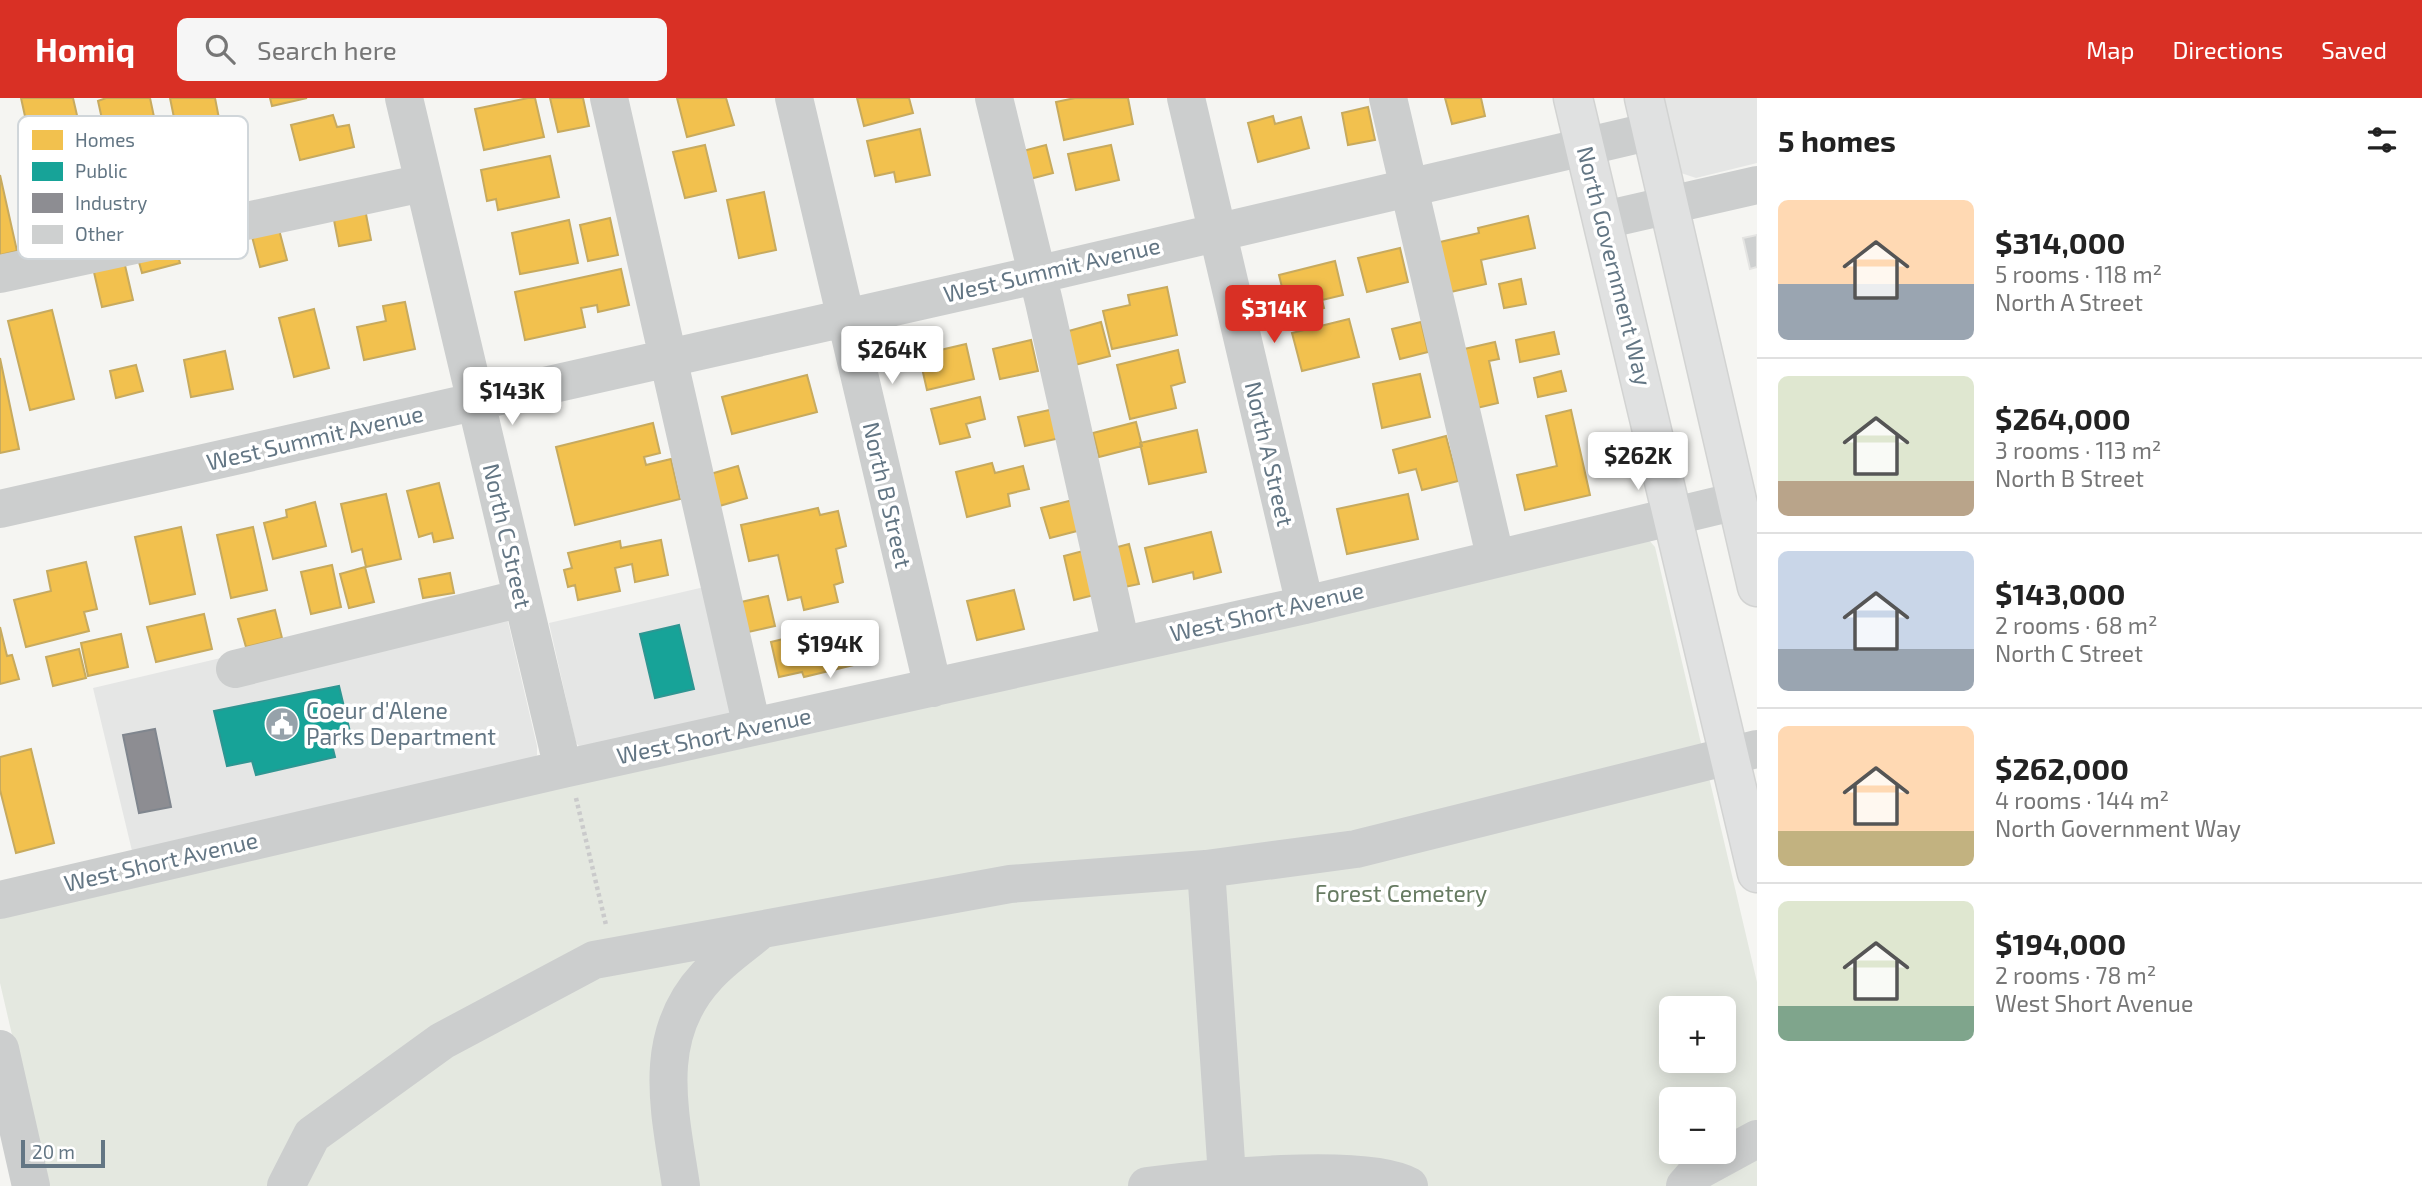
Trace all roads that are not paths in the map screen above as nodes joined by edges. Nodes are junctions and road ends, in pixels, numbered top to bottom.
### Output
1 (404, 98) edge
2 (609, 98) edge
3 (794, 98) edge
4 (993, 98) edge
5 (1186, 98) edge
6 (1388, 98) edge
7 (1573, 98) edge
8 (1648, 114) edge
9 (1584, 146) junction
10 (423, 183) junction
11 (1757, 185) edge
12 (1408, 187) junction
13 (1668, 206) junction
14 (1604, 220) junction
15 (248, 221) edge
16 (1217, 232) junction
17 (70, 259) edge
18 (0, 274) edge
19 (1036, 275) junction
20 (845, 316) junction
21 (668, 356) junction
22 (475, 402) junction
23 (1737, 500) junction
24 (0, 509) edge
25 (1674, 515) junction
26 (1495, 556) junction
27 (1757, 587) edge
28 (522, 598) junction
29 (1304, 605) junction
30 (1121, 645) junction
31 (235, 669) dead end
32 (933, 688) junction
33 (752, 727) junction
34 (1743, 752) edge
35 (563, 769) junction
36 (1206, 869) junction
37 (1757, 873) edge
38 (0, 900) edge
39 (761, 930) junction
40 (0, 1049) edge
41 (1757, 1139) edge
42 (1227, 1176) junction
43 (31, 1186) edge
44 (286, 1186) edge
45 (681, 1186) edge
46 (1147, 1186) edge
47 (1409, 1186) edge
48 (1685, 1186) edge

1 - 10 street, North C Street
2 - 21 street
3 - 20 street, North B Street
4 - 19 street
5 - 16 street, North A Street
6 - 12 street
7 - 9 main road, North Government Way
8 - 9 street, West Summit Avenue
8 - 13 main road
9 - 12 street, West Summit Avenue
9 - 14 main road, North Government Way
10 - 15 street
10 - 22 street, North C Street
11 - 13 street
12 - 16 street, West Summit Avenue
12 - 26 street
13 - 14 street
13 - 23 main road
14 - 25 main road, North Government Way
16 - 19 street, West Summit Avenue
16 - 29 street, North A Street
17 - 18 street
19 - 20 street, West Summit Avenue
19 - 30 street
20 - 21 street, West Summit Avenue
20 - 32 street, North B Street
21 - 22 street, West Summit Avenue
21 - 33 street
22 - 24 street, West Summit Avenue
22 - 28 street, North C Street
23 - 25 street
23 - 27 main road
25 - 26 street, West Short Avenue
25 - 34 main road, North Government Way
26 - 29 street, West Short Avenue
28 - 31 street
28 - 35 street, North C Street
29 - 30 street, West Short Avenue
30 - 32 street, West Short Avenue
32 - 33 street, West Short Avenue
33 - 35 street, West Short Avenue
34 - 36 street
34 - 37 main road, North Government Way
35 - 38 street, West Short Avenue
36 - 39 street
36 - 42 street
39 - 44 street
39 - 45 street
40 - 43 street
41 - 48 street
42 - 46 street
42 - 47 street

